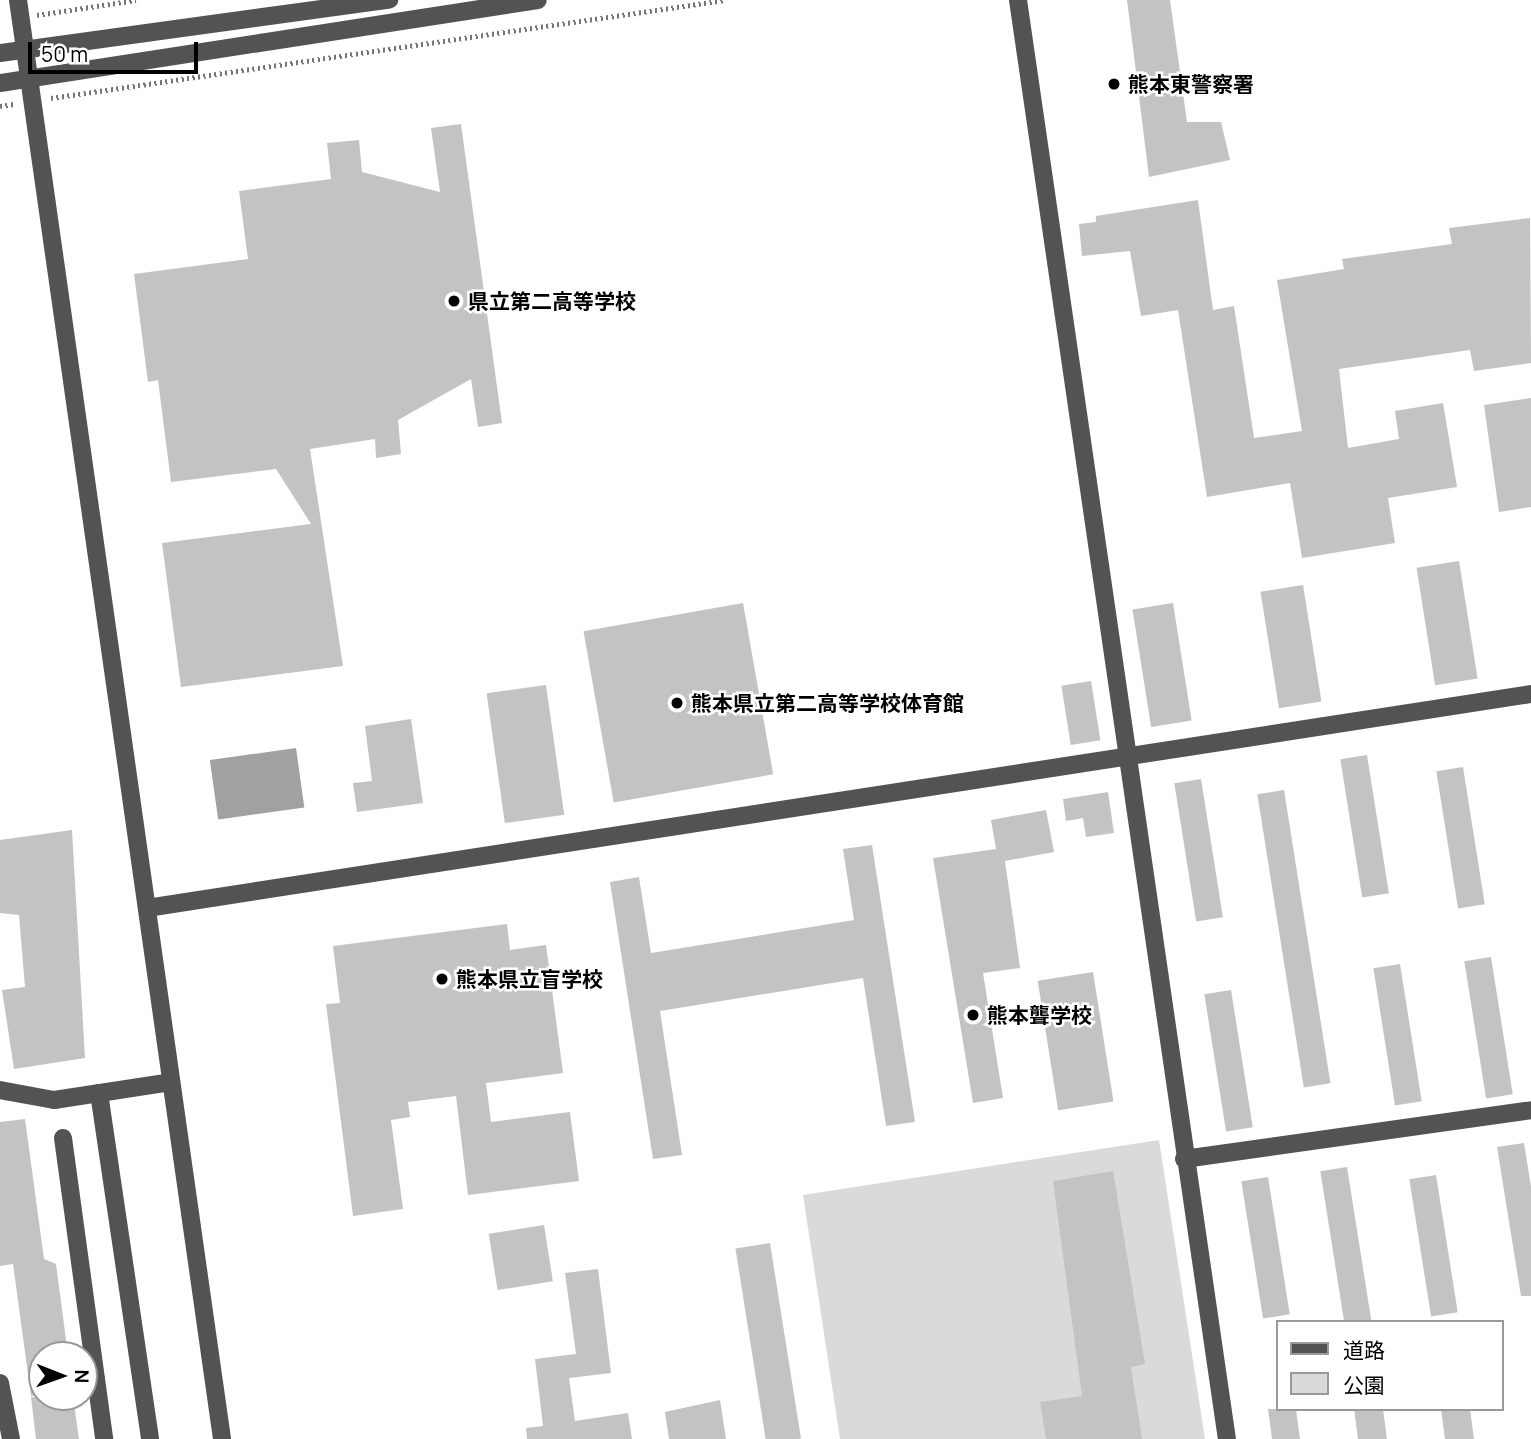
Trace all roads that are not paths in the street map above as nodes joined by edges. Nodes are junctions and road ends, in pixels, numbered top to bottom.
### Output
1 (389, 0) edge
2 (538, 0) edge
3 (1018, 0) edge
4 (19, 8) edge
5 (26, 50) junction
6 (0, 53) edge
7 (31, 78) junction
8 (0, 83) edge
9 (1531, 694) edge
10 (1125, 760) junction
11 (147, 908) junction
12 (171, 1082) junction
13 (0, 1090) edge
14 (99, 1093) junction
15 (1531, 1110) edge
16 (63, 1138) dead end
17 (1184, 1159) junction
18 (0, 1383) edge
19 (11, 1439) edge
20 (104, 1439) edge
21 (150, 1439) edge
22 (222, 1439) edge
23 (1227, 1439) edge

1 - 5 street
2 - 7 street
3 - 10 street
4 - 5 street
5 - 6 street
5 - 7 street
7 - 8 street
7 - 11 street
9 - 10 street
10 - 11 street
10 - 17 street
11 - 12 street
12 - 14 street
12 - 22 street
13 - 14 street
14 - 21 street
15 - 17 street
16 - 20 street
17 - 23 street
18 - 19 street

